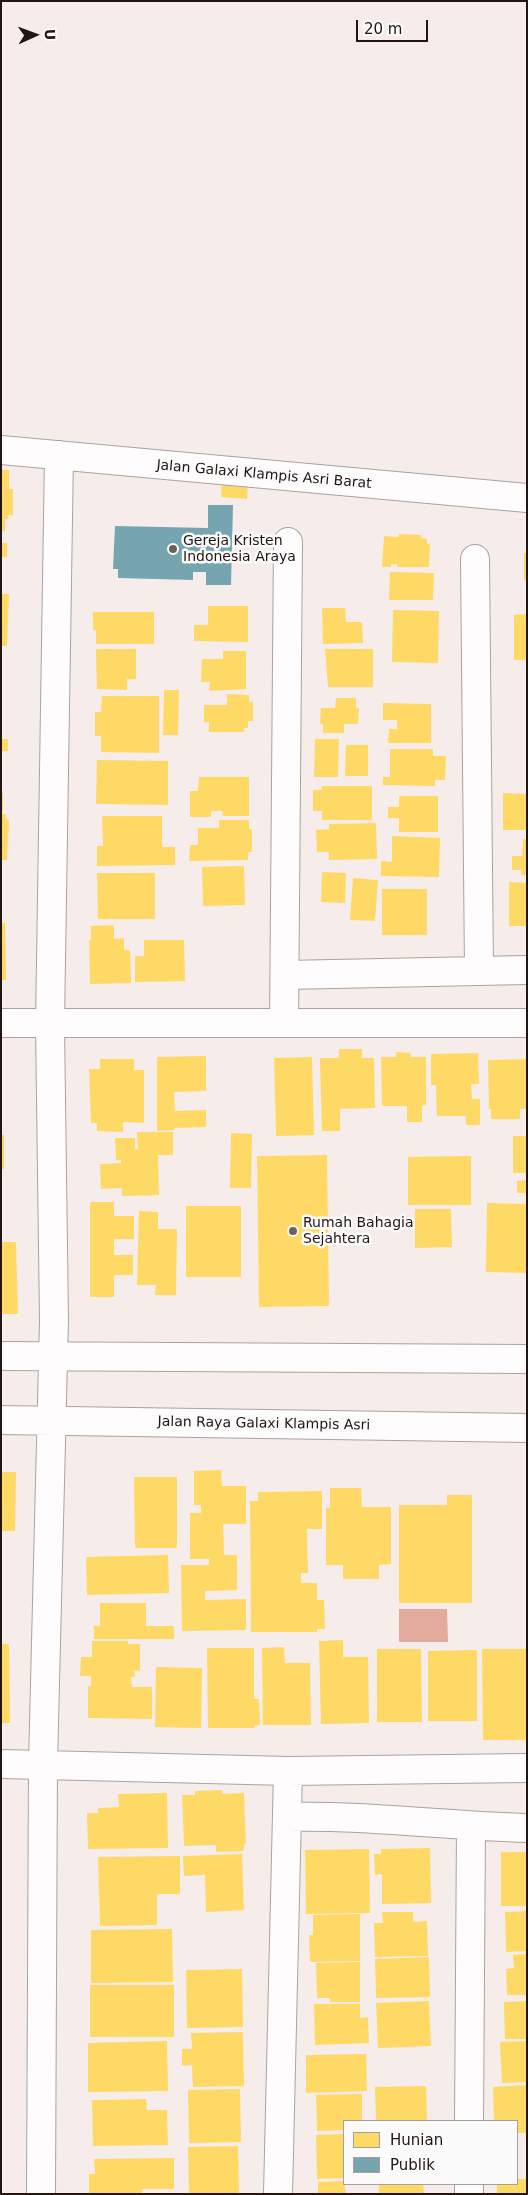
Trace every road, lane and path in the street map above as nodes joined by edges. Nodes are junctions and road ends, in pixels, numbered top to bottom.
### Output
1 (1, 450) edge
2 (59, 455) junction
3 (527, 498) edge
4 (288, 542) dead end
5 (475, 559) dead end
6 (479, 970) junction
7 (527, 970) edge
8 (285, 975) junction
9 (1, 1023) edge
10 (284, 1023) junction
11 (527, 1023) edge
12 (50, 1024) junction
13 (1, 1356) edge
14 (52, 1356) junction
15 (527, 1359) edge
16 (1, 1420) edge
17 (50, 1420) junction
18 (527, 1428) edge
19 (1, 1764) edge
20 (43, 1764) junction
21 (527, 1768) edge
22 (288, 1771) junction
23 (287, 1817) junction
24 (471, 1827) junction
25 (527, 1828) edge
26 (469, 2120) edge
27 (41, 2194) edge
28 (278, 2194) edge

1 - 2 street, Jalan Galaxi Klampis Asri Barat
2 - 3 street, Jalan Galaxi Klampis Asri Barat
2 - 12 street
4 - 8 street
5 - 6 street
6 - 7 street
6 - 8 street
8 - 10 street
9 - 12 street
10 - 11 street
10 - 12 street
12 - 14 street
13 - 14 street
14 - 15 street
14 - 17 street
16 - 17 street, Jalan Raya Galaxi Klampis Asri
17 - 18 street, Jalan Raya Galaxi Klampis Asri
17 - 20 street
19 - 20 street
20 - 22 street
20 - 27 street
21 - 22 street
22 - 23 street
23 - 24 street
23 - 28 street
24 - 25 street
24 - 26 street

